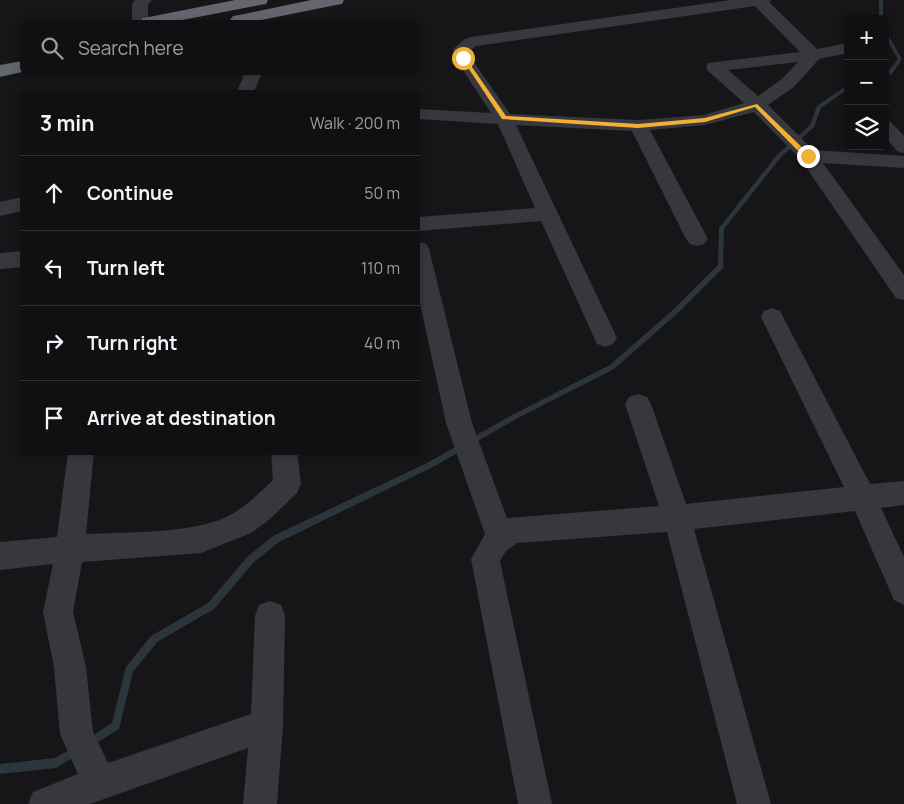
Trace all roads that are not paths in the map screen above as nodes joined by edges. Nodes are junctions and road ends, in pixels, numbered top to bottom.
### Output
1 (144, 0) edge
2 (260, 0) edge
3 (336, 0) edge
4 (758, 0) edge
5 (763, 0) edge
6 (140, 20) edge
7 (160, 20) edge
8 (238, 20) edge
9 (844, 49) edge
10 (813, 55) junction
11 (20, 67) edge
12 (0, 71) edge
13 (253, 75) edge
14 (247, 90) edge
15 (761, 109) junction
16 (420, 114) edge
17 (504, 118) junction
18 (638, 126) junction
19 (889, 130) edge
20 (904, 147) edge
21 (808, 156) junction
22 (904, 162) edge
23 (20, 204) edge
24 (0, 208) edge
25 (547, 214) junction
26 (420, 224) edge
27 (697, 238) dead end
28 (420, 257) edge
29 (20, 259) edge
30 (0, 261) edge
31 (904, 292) edge
32 (772, 317) dead end
33 (606, 338) dead end
34 (638, 404) dead end
35 (81, 455) edge
36 (284, 455) edge
37 (904, 493) edge
38 (863, 498) junction
39 (677, 518) junction
40 (501, 538) junction
41 (70, 548) junction
42 (0, 556) edge
43 (904, 590) edge
44 (270, 616) dead end
45 (267, 725) junction
46 (100, 783) junction
47 (45, 804) edge
48 (260, 804) edge
49 (535, 804) edge
50 (754, 804) edge

1 - 6 street
2 - 7 highway
3 - 8 highway
4 - 5 street
4 - 10 street
4 - 17 street
9 - 10 street
10 - 15 street
10 - 15 street
11 - 12 highway
13 - 14 street
15 - 18 street
15 - 21 street
16 - 17 street
17 - 18 street
17 - 25 street
18 - 27 street
19 - 20 street
21 - 22 street
21 - 31 street
23 - 24 street
25 - 26 street
25 - 33 street
28 - 40 street
29 - 30 street
32 - 38 street
34 - 39 street
35 - 41 street
36 - 41 street
37 - 38 street
38 - 39 street
38 - 43 street
39 - 40 street
39 - 50 street
40 - 49 street
41 - 42 street
41 - 46 street
44 - 45 street
45 - 46 street
45 - 48 street
46 - 47 street

